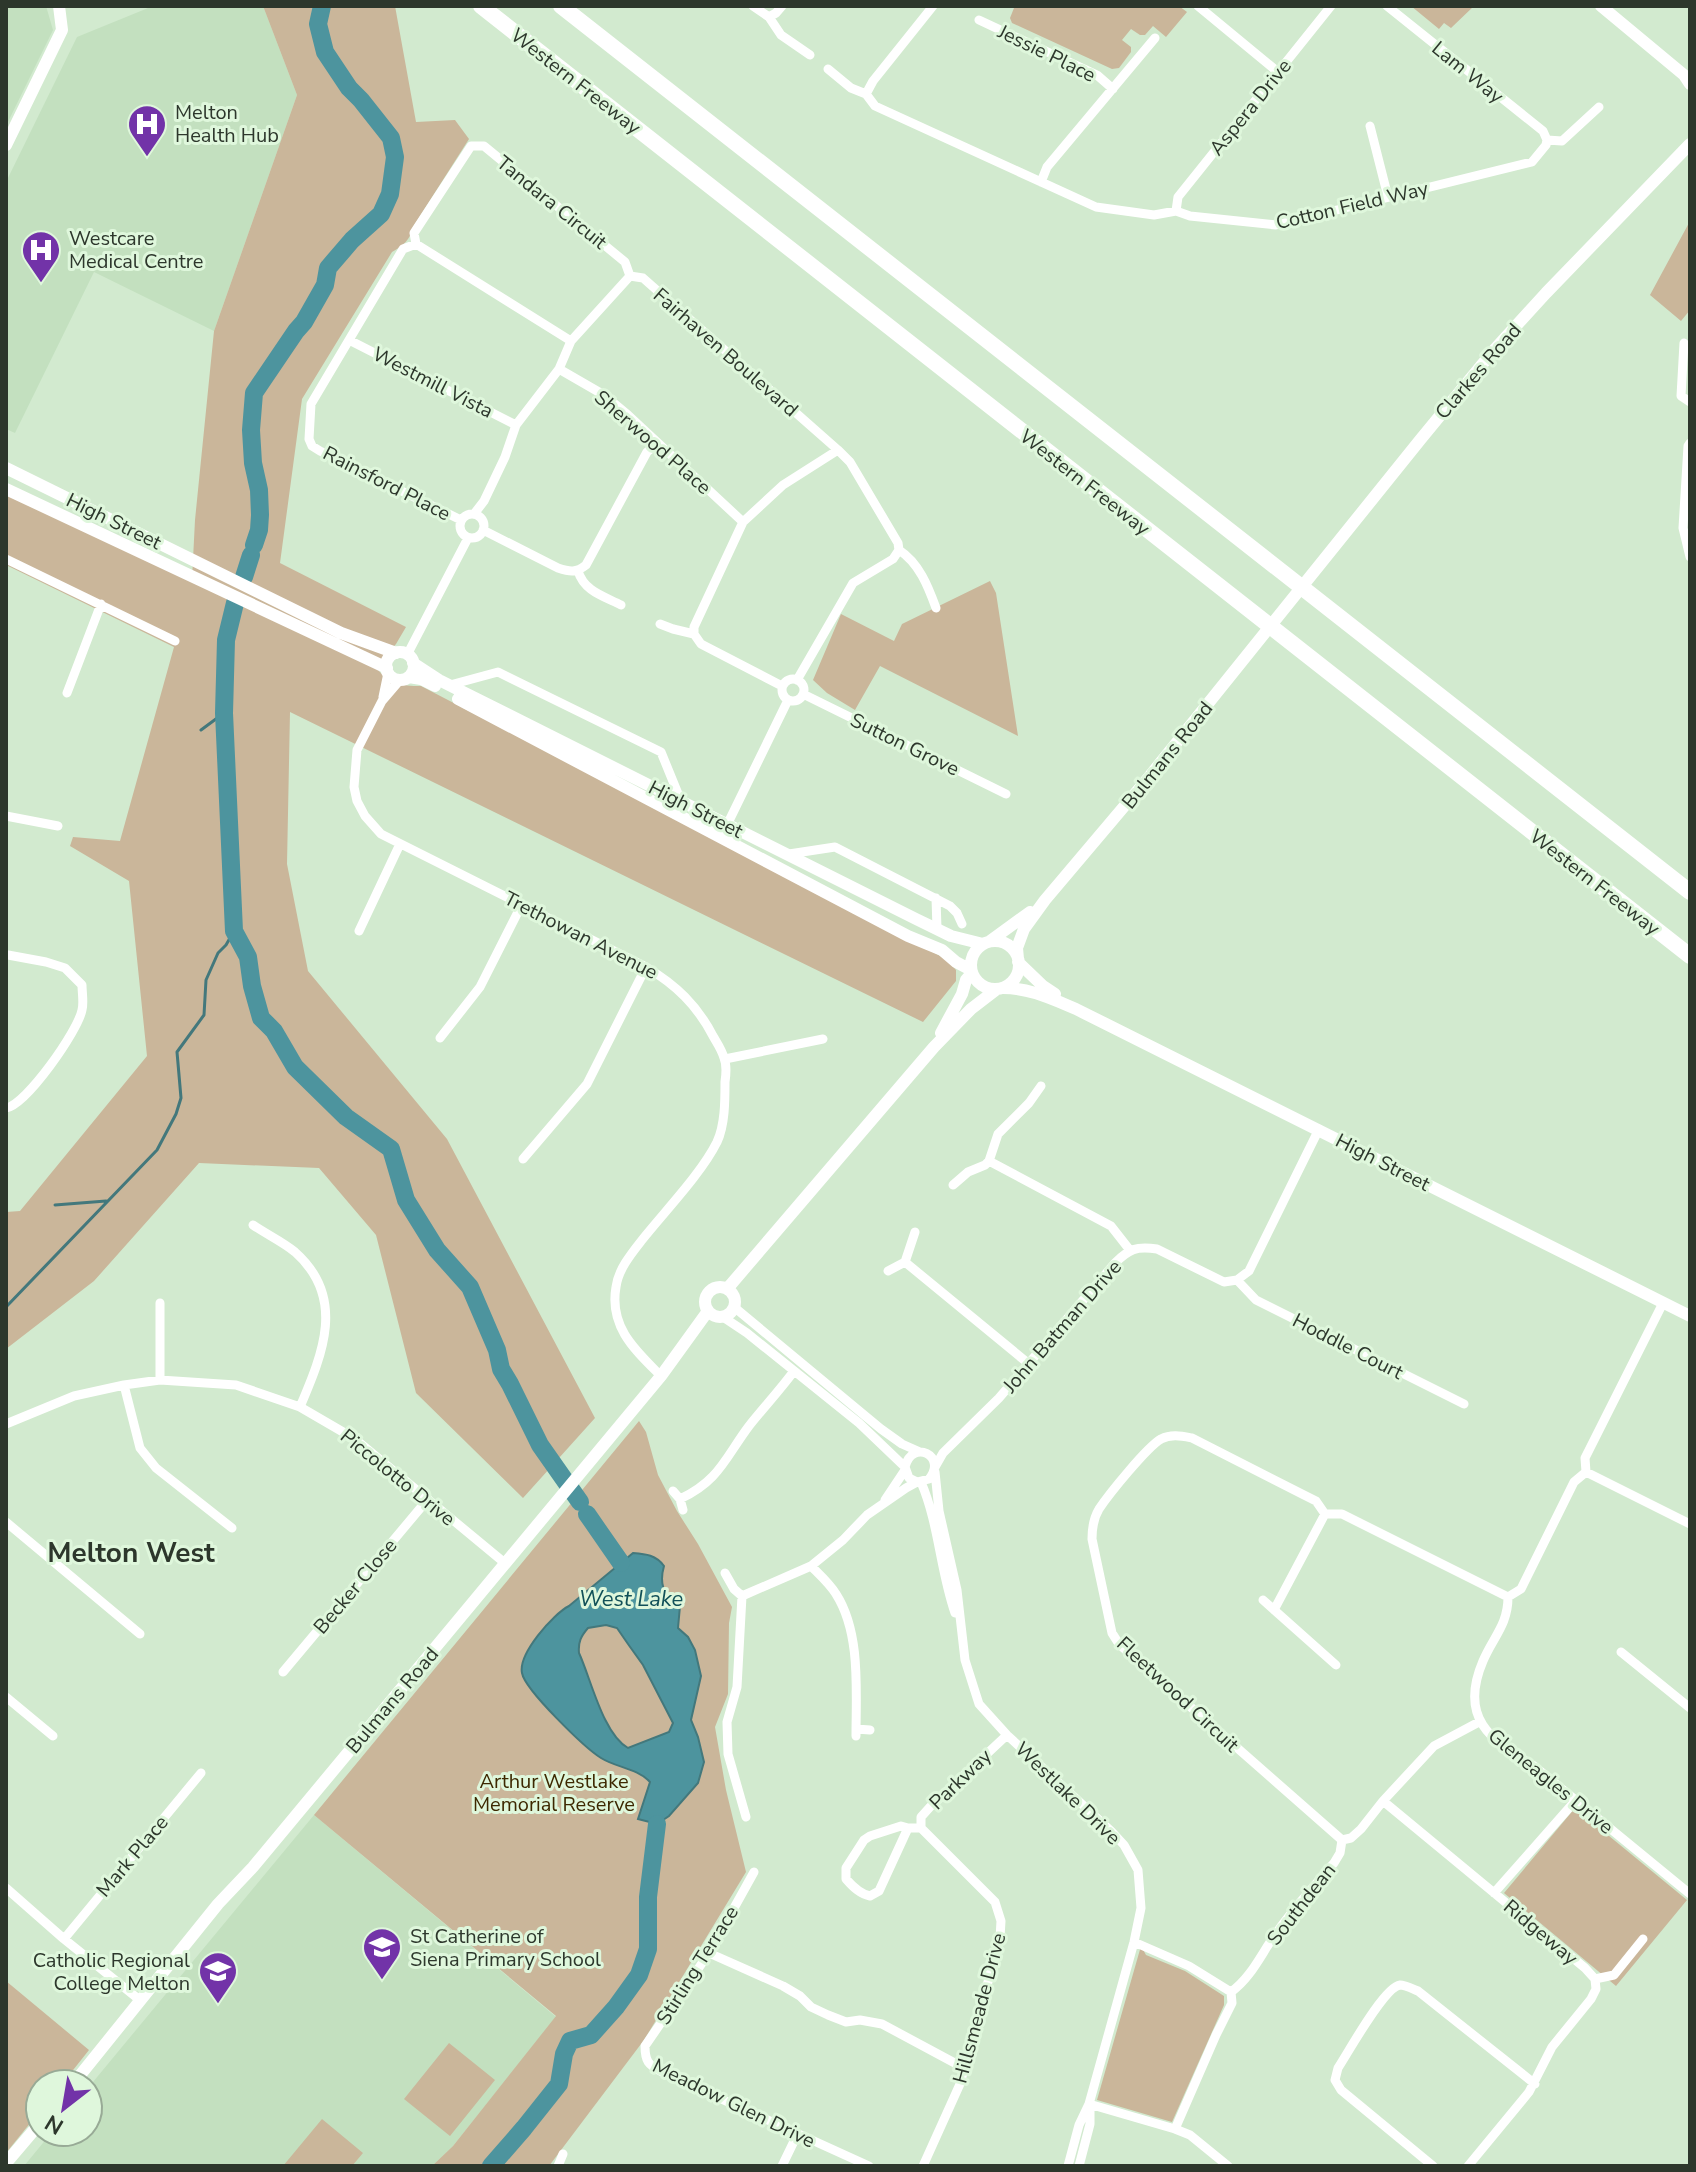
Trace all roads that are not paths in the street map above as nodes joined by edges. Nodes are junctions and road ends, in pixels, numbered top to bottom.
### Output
1 (59, 6) edge
2 (481, 6) edge
3 (561, 6) edge
4 (753, 6) edge
5 (782, 6) edge
6 (933, 6) edge
7 (1198, 6) edge
8 (1331, 6) edge
9 (1387, 6) edge
10 (1601, 6) edge
11 (769, 17) junction
12 (979, 20) dead end
13 (1155, 38) dead end
14 (810, 55) dead end
15 (828, 69) dead end
16 (1278, 72) junction
17 (1688, 79) edge
18 (1113, 89) junction
19 (866, 94) junction
20 (1599, 107) dead end
21 (1370, 126) dead end
22 (1547, 140) junction
23 (6, 145) edge
24 (1689, 146) edge
25 (1041, 182) junction
26 (1388, 197) junction
27 (1176, 211) junction
28 (416, 244) junction
29 (630, 276) junction
30 (349, 340) junction
31 (571, 341) junction
32 (1684, 343) dead end
33 (559, 369) junction
34 (1690, 402) edge
35 (516, 425) junction
36 (1690, 443) edge
37 (657, 444) junction
38 (838, 450) junction
39 (6, 468) edge
40 (6, 489) edge
41 (474, 514) junction
42 (461, 520) junction
43 (743, 522) junction
44 (483, 530) junction
45 (468, 538) junction
46 (899, 550) junction
47 (1690, 557) edge
48 (6, 559) edge
49 (578, 571) junction
50 (101, 604) junction
51 (621, 605) dead end
52 (936, 608) dead end
53 (1286, 608) joint
54 (660, 624) dead end
55 (694, 634) junction
56 (175, 641) dead end
57 (406, 657) junction
58 (387, 670) junction
59 (404, 678) junction
60 (797, 680) junction
61 (450, 685) junction
62 (782, 686) junction
63 (67, 693) dead end
64 (803, 694) junction
65 (788, 700) junction
66 (382, 701) junction
67 (1006, 794) dead end
68 (681, 801) junction
69 (6, 816) edge
70 (727, 825) junction
71 (58, 826) dead end
72 (400, 844) junction
73 (785, 855) junction
74 (1690, 892) edge
75 (936, 898) junction
76 (1045, 900) junction
77 (522, 904) junction
78 (962, 924) dead end
79 (937, 929) junction
80 (359, 931) dead end
81 (986, 943) junction
82 (8, 955) dead end
83 (1690, 956) edge
84 (1018, 960) junction
85 (646, 967) junction
86 (971, 972) junction
87 (1000, 989) junction
88 (1076, 1009) junction
89 (440, 1038) dead end
90 (823, 1039) dead end
91 (934, 1047) junction
92 (725, 1059) junction
93 (1041, 1086) dead end
94 (6, 1108) edge
95 (1319, 1129) junction
96 (523, 1159) dead end
97 (989, 1161) junction
98 (953, 1185) dead end
99 (253, 1225) dead end
100 (915, 1232) dead end
101 (1129, 1249) junction
102 (905, 1262) junction
103 (888, 1271) dead end
104 (1237, 1280) junction
105 (727, 1289) junction
106 (160, 1303) dead end
107 (1663, 1303) junction
108 (734, 1307) junction
109 (708, 1311) junction
110 (1690, 1316) edge
111 (723, 1317) junction
112 (1029, 1364) junction
113 (794, 1371) junction
114 (661, 1376) junction
115 (160, 1380) junction
116 (124, 1385) junction
117 (1464, 1404) dead end
118 (300, 1407) junction
119 (6, 1424) edge
120 (959, 1437) junction
121 (922, 1452) junction
122 (905, 1469) junction
123 (935, 1469) junction
124 (1586, 1472) junction
125 (919, 1482) junction
126 (428, 1499) junction
127 (881, 1506) junction
128 (683, 1510) dead end
129 (1325, 1514) junction
130 (6, 1522) edge
131 (1690, 1524) edge
132 (232, 1528) dead end
133 (506, 1564) junction
134 (811, 1566) junction
135 (725, 1573) dead end
136 (742, 1596) junction
137 (1508, 1597) junction
138 (1263, 1600) dead end
139 (1274, 1610) junction
140 (962, 1631) junction
141 (140, 1634) dead end
142 (1621, 1652) dead end
143 (1336, 1665) dead end
144 (283, 1672) dead end
145 (6, 1697) edge
146 (1690, 1708) edge
147 (1479, 1722) junction
148 (870, 1730) dead end
149 (1007, 1735) junction
150 (53, 1736) dead end
151 (201, 1773) dead end
152 (1576, 1800) junction
153 (1383, 1801) junction
154 (746, 1817) dead end
155 (908, 1828) junction
156 (921, 1828) junction
157 (1342, 1840) junction
158 (754, 1872) dead end
159 (6, 1888) edge
160 (1688, 1888) edge
161 (1494, 1893) junction
162 (64, 1939) junction
163 (1643, 1939) dead end
164 (1134, 1942) junction
165 (709, 1953) junction
166 (1595, 1979) junction
167 (1231, 1992) junction
168 (141, 2001) junction
169 (645, 2058) joint
170 (86, 2068) edge
171 (964, 2068) junction
172 (1535, 2084) junction
173 (1089, 2104) junction
174 (1175, 2129) junction
175 (797, 2135) junction
176 (24, 2142) edge
177 (563, 2154) dead end
178 (6, 2163) edge
179 (558, 2166) edge
180 (782, 2166) edge
181 (869, 2166) edge
182 (923, 2166) edge
183 (1068, 2166) edge
184 (1079, 2166) edge
185 (1228, 2166) edge
186 (1433, 2166) edge
187 (1468, 2166) edge

1 - 23 main road
2 - 83 highway, Western Freeway
3 - 74 highway
4 - 11 street
5 - 11 street
6 - 19 street
7 - 16 street
8 - 16 street, Aspera Drive
9 - 22 street, Lam Way
10 - 17 main road
11 - 14 street
12 - 18 street, Jessie Place
13 - 18 street
15 - 19 street, Cotton Field Way
16 - 27 street, Aspera Drive
18 - 25 street
19 - 25 street, Cotton Field Way
20 - 22 street, Cotton Field Way
21 - 26 street
22 - 26 street, Cotton Field Way
24 - 53 main road, Clarkes Road
25 - 27 street, Cotton Field Way
26 - 27 street, Cotton Field Way
28 - 29 street, Tandara Circuit
28 - 30 street
28 - 31 street
29 - 31 street, Fairhaven Boulevard
29 - 38 street, Fairhaven Boulevard
30 - 35 street, Westmill Vista
30 - 42 street, Rainsford Place
31 - 33 street, Fairhaven Boulevard
32 - 34 street
33 - 35 street, Fairhaven Boulevard
33 - 37 street, Sherwood Place
35 - 41 street, Fairhaven Boulevard
36 - 47 street
37 - 43 street, Sherwood Place
37 - 49 street
38 - 43 street
38 - 46 street, Fairhaven Boulevard
39 - 57 main road, High Street
40 - 58 main road, High Street
41 - 42 street
41 - 44 street
42 - 45 street
43 - 55 street
44 - 45 street
44 - 49 street
45 - 57 street
46 - 52 street, Fairhaven Boulevard
46 - 60 street
48 - 50 street
49 - 51 street
50 - 56 street
50 - 63 street
53 - 76 main road, Bulmans Road
54 - 55 street
55 - 62 street
57 - 58 main road
57 - 59 main road
57 - 61 main road, High Street
58 - 59 main road
58 - 66 street, Trethowan Avenue
59 - 66 street, Trethowan Avenue
59 - 86 main road, High Street
60 - 62 street
60 - 64 street
61 - 68 main road, High Street
61 - 68 street
62 - 65 street
64 - 65 street
64 - 67 street, Sutton Grove
65 - 70 street
66 - 72 street, Trethowan Avenue
68 - 70 main road, High Street
69 - 71 street
70 - 73 main road, High Street
72 - 77 street, Trethowan Avenue
72 - 80 street
73 - 75 street
73 - 79 main road, High Street
75 - 78 street
75 - 79 street
76 - 81 main road, Bulmans Road
76 - 84 main road, Bulmans Road
77 - 85 street, Trethowan Avenue
77 - 89 street
79 - 81 main road, High Street
81 - 84 main road
81 - 86 main road
82 - 94 street
84 - 87 main road
84 - 88 main road, High Street
85 - 92 street, Trethowan Avenue
85 - 96 street
86 - 87 main road
86 - 91 main road
87 - 88 main road, High Street
87 - 91 main road
88 - 95 main road, High Street
90 - 92 street
91 - 105 main road
92 - 114 street, Trethowan Avenue
93 - 97 street
95 - 104 street
95 - 107 main road, High Street
97 - 98 street
97 - 101 street
99 - 118 street
100 - 102 street
101 - 104 street, John Batman Drive
101 - 112 street, John Batman Drive
102 - 103 street
102 - 112 street
104 - 117 street, Hoddle Court
105 - 108 main road
105 - 109 main road
106 - 115 street
107 - 110 main road, High Street
107 - 124 street, Gleneagles Drive
108 - 111 main road
108 - 121 street
109 - 111 main road
109 - 114 main road, Bulmans Road
111 - 113 street
112 - 120 street, John Batman Drive
113 - 122 street
113 - 128 street
114 - 133 main road, Bulmans Road
115 - 116 street, Piccolotto Drive
115 - 118 street, Piccolotto Drive
116 - 119 street, Piccolotto Drive
116 - 132 street
118 - 126 street, Piccolotto Drive
120 - 121 street, John Batman Drive
120 - 123 street, John Batman Drive
121 - 122 street
121 - 123 street
122 - 125 street
122 - 127 street
123 - 125 street
123 - 140 street, Westlake Drive
124 - 131 street
124 - 137 street, Gleneagles Drive
125 - 127 street
125 - 140 street, Westlake Drive
126 - 133 street, Piccolotto Drive
126 - 144 street, Becker Close
127 - 134 street
129 - 137 street, Fleetwood Circuit
129 - 139 street
129 - 157 street, Fleetwood Circuit
130 - 141 street
133 - 168 main road, Bulmans Road
134 - 136 street
134 - 148 street
135 - 136 street
136 - 154 street
137 - 147 street, Gleneagles Drive
138 - 139 street
139 - 143 street
140 - 149 street, Westlake Drive
142 - 146 street
145 - 150 street
147 - 152 street, Gleneagles Drive
147 - 153 street, Southdean
149 - 156 street, Parkway
149 - 164 street, Westlake Drive
151 - 162 street, Mark Place
152 - 160 street, Gleneagles Drive
152 - 161 street
153 - 157 street, Southdean
153 - 161 street, Ridgeway
155 - 155 street
155 - 156 street
156 - 171 street, Hillsmeade Drive
157 - 167 street, Southdean
158 - 165 street, Stirling Terrace
159 - 162 street
161 - 166 street, Ridgeway
162 - 168 street
163 - 166 street
164 - 167 street
164 - 173 street, Westlake Drive
165 - 169 street, Stirling Terrace
165 - 171 street
166 - 172 street, Ridgeway
167 - 174 street, Southdean
168 - 170 main road, Bulmans Road
169 - 175 street, Meadow Glen Drive
171 - 182 street, Hillsmeade Drive
172 - 186 street
172 - 187 street, Ridgeway
173 - 174 street
173 - 183 street, Westlake Drive
173 - 184 street, Westlake Drive
174 - 185 street
175 - 180 street
175 - 181 street, Meadow Glen Drive
176 - 178 main road
177 - 179 street

